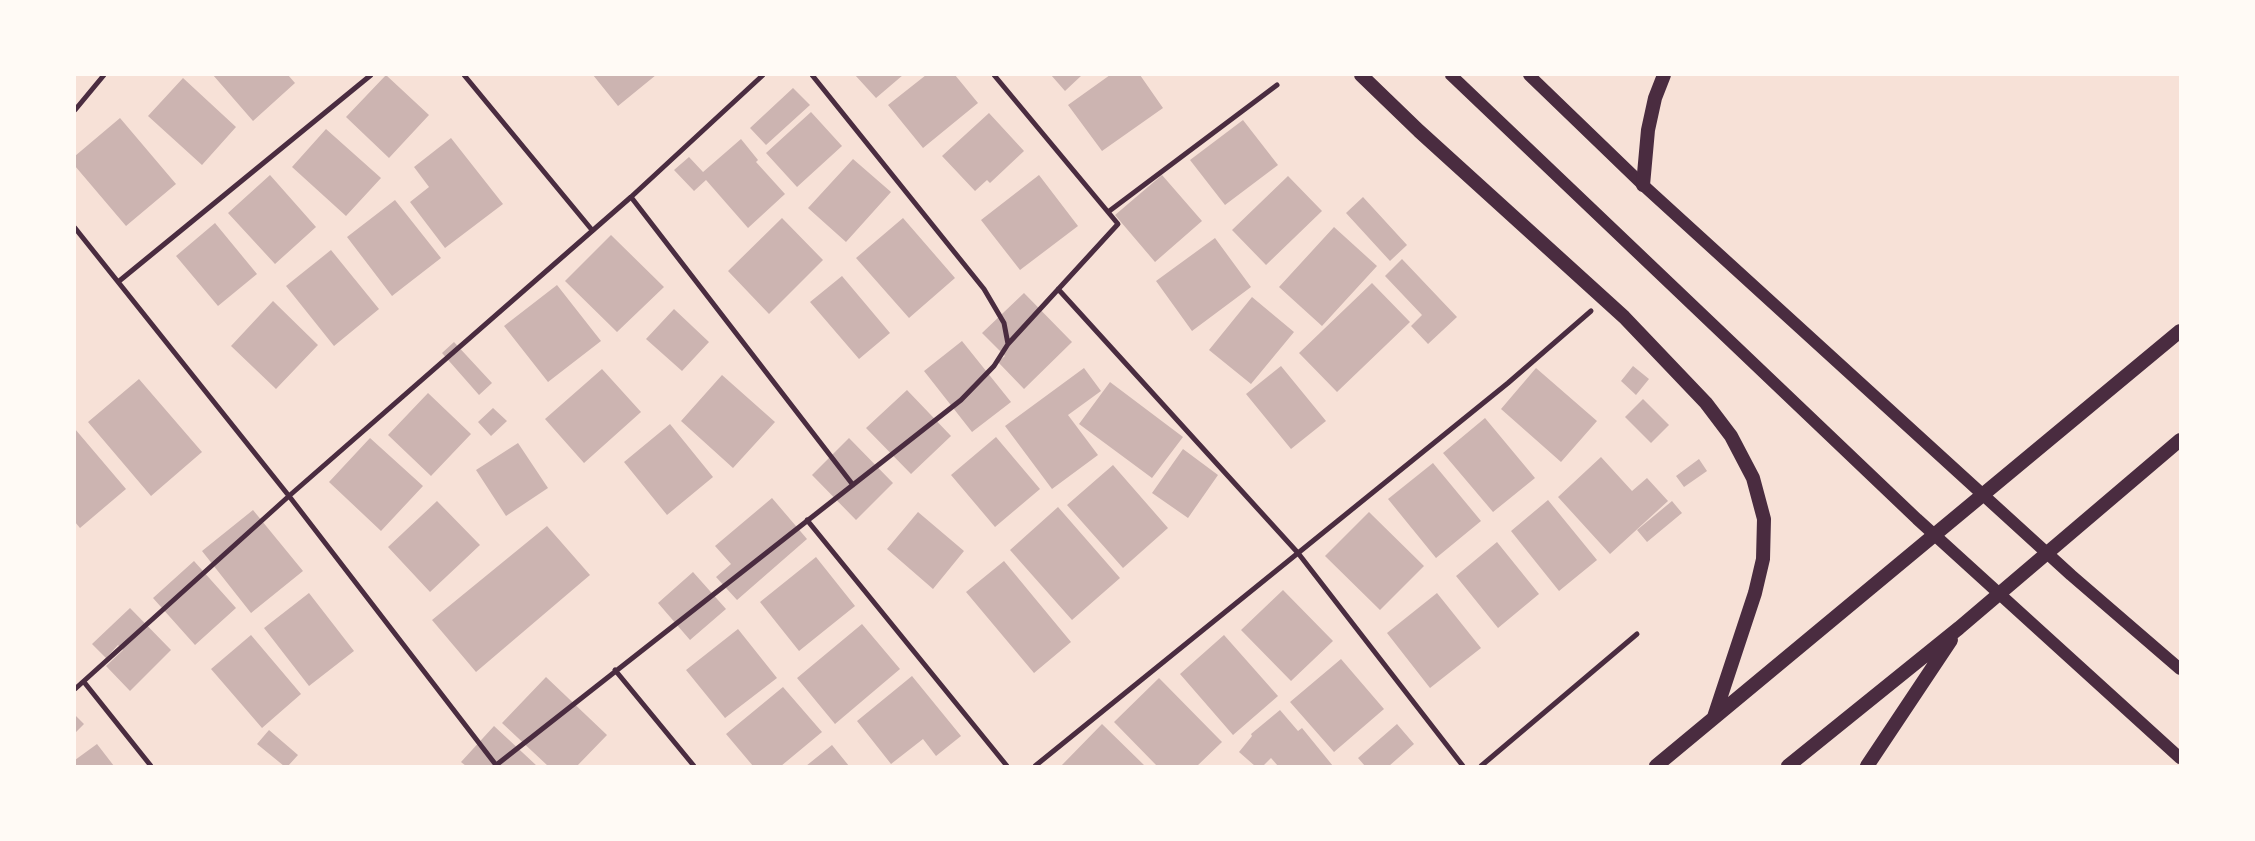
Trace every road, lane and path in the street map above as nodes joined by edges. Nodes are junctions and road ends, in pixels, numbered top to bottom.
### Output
1 (104, 75) edge
2 (371, 75) edge
3 (464, 75) edge
4 (763, 75) edge
5 (812, 75) edge
6 (994, 75) edge
7 (1361, 75) edge
8 (1451, 75) edge
9 (1529, 75) edge
10 (1664, 75) edge
11 (1277, 86) dead end
12 (75, 110) edge
13 (1643, 185) junction
14 (631, 197) junction
15 (1108, 212) junction
16 (75, 228) edge
17 (592, 230) junction
18 (118, 282) junction
19 (1058, 289) junction
20 (1591, 311) dead end
21 (2180, 331) edge
22 (1008, 344) junction
23 (2180, 440) edge
24 (853, 485) junction
25 (289, 496) junction
26 (808, 520) junction
27 (1298, 553) junction
28 (1959, 628) junction
29 (1636, 634) dead end
30 (2180, 669) edge
31 (616, 670) junction
32 (84, 682) junction
33 (75, 689) edge
34 (1714, 717) junction
35 (2180, 758) edge
36 (152, 766) edge
37 (495, 766) edge
38 (694, 766) edge
39 (1007, 766) edge
40 (1035, 766) edge
41 (1463, 766) edge
42 (1481, 766) edge
43 (1656, 766) edge
44 (1788, 766) edge
45 (1867, 766) edge

1 - 12 street
2 - 18 street
3 - 17 street
4 - 14 street
5 - 22 street
6 - 15 street
7 - 34 highway
8 - 35 main road
9 - 13 main road
10 - 13 highway
11 - 15 street
13 - 30 main road
14 - 17 street
14 - 24 street
15 - 19 street
16 - 18 street
17 - 25 street
18 - 25 street
19 - 22 street
19 - 27 street
20 - 27 street
21 - 34 highway
22 - 24 street
23 - 28 highway
24 - 26 street
25 - 32 street
25 - 37 street
26 - 31 street
26 - 39 street
27 - 40 street
27 - 41 street
28 - 44 highway
28 - 45 highway
29 - 42 street
31 - 37 street
31 - 38 street
32 - 33 street
32 - 36 street
34 - 43 highway

